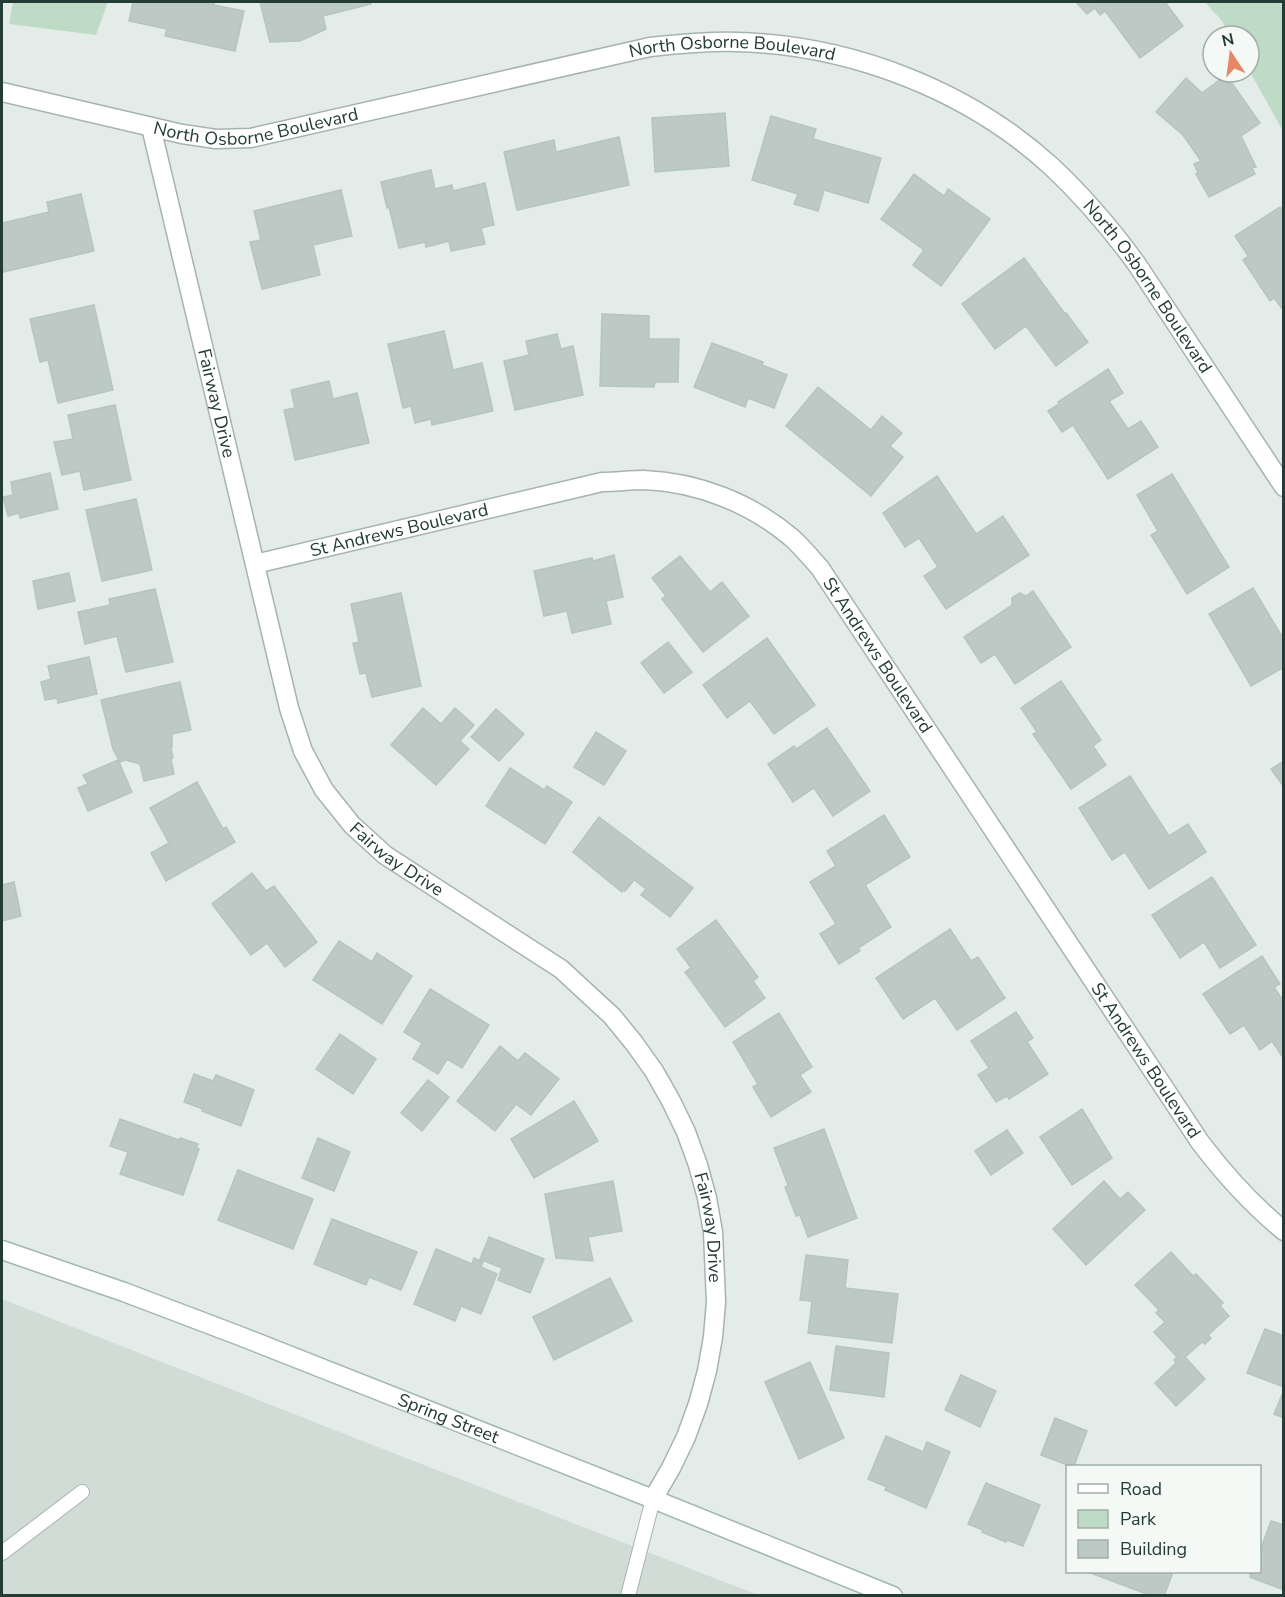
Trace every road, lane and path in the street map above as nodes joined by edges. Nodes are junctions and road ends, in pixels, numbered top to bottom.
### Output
1 (2, 92) edge
2 (151, 127) junction
3 (1284, 487) edge
4 (255, 564) junction
5 (1284, 1231) edge
6 (2, 1250) edge
7 (82, 1492) dead end
8 (653, 1499) junction
9 (2, 1553) edge
10 (628, 1596) edge
11 (893, 1596) edge

1 - 2 street, North Osborne Boulevard
2 - 3 street, North Osborne Boulevard
2 - 4 street, Fairway Drive
4 - 5 street, St Andrews Boulevard
4 - 8 street, Fairway Drive
6 - 8 street, Spring Street
7 - 9 lane
8 - 10 lane
8 - 11 street, Spring Street

